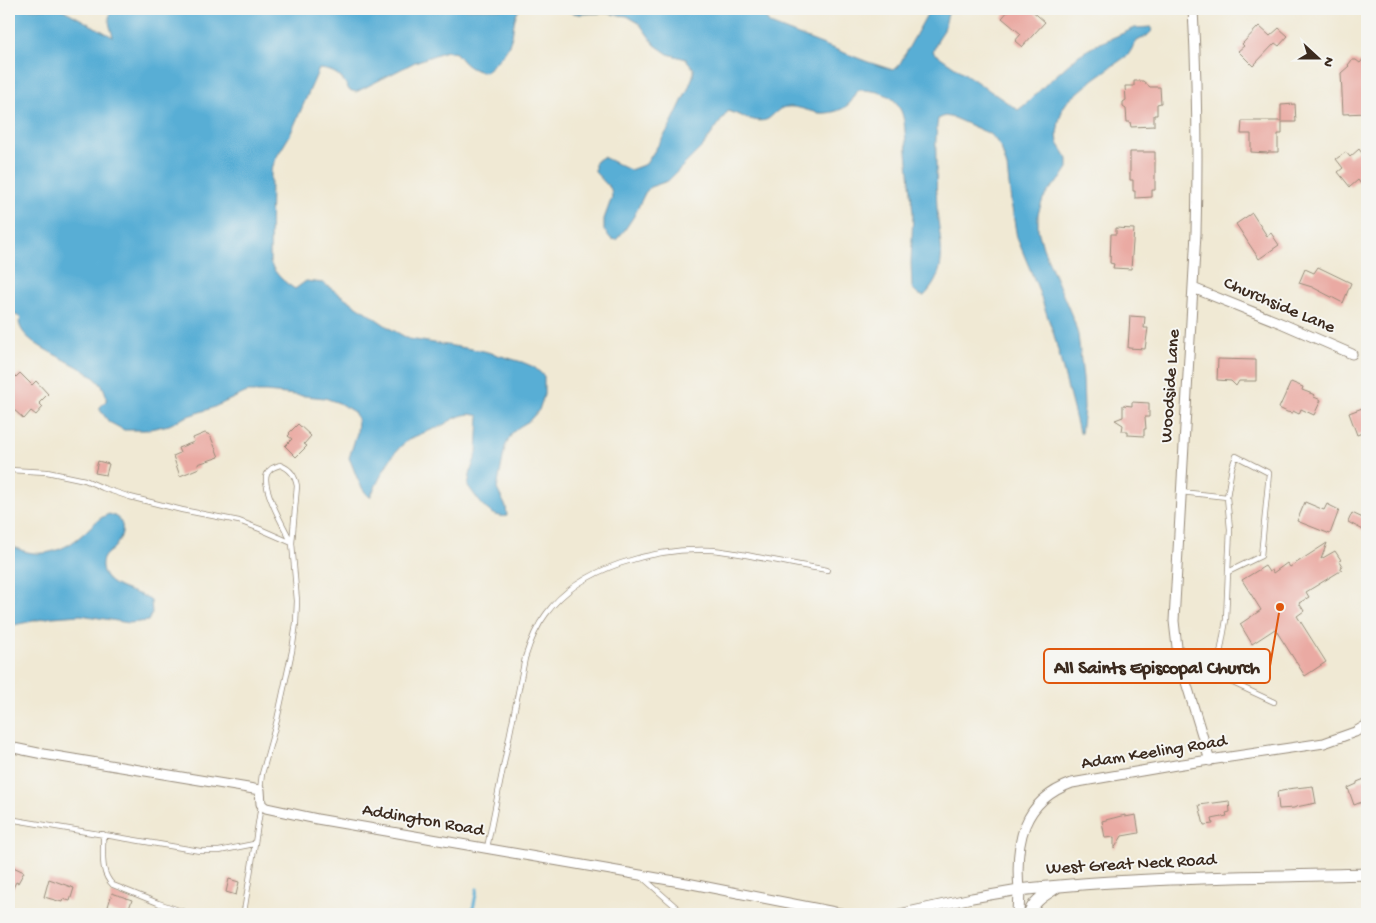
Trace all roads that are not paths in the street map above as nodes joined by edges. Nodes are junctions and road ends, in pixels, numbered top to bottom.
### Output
1 (1192, 9) edge
2 (1194, 288) junction
3 (1352, 354) dead end
4 (9, 470) edge
5 (1181, 492) junction
6 (1228, 497) junction
7 (292, 544) junction
8 (827, 570) dead end
9 (1228, 572) junction
10 (1205, 670) junction
11 (1184, 677) junction
12 (1274, 702) dead end
13 (1367, 725) edge
14 (9, 747) edge
15 (1210, 761) junction
16 (260, 790) junction
17 (261, 804) junction
18 (9, 819) edge
19 (104, 834) junction
20 (254, 844) junction
21 (487, 848) junction
22 (1367, 874) edge
23 (640, 875) junction
24 (1060, 885) junction
25 (1019, 890) junction
26 (190, 914) edge
27 (243, 914) edge
28 (684, 914) edge
29 (845, 914) edge
30 (899, 914) edge
31 (1018, 914) edge
32 (1028, 914) edge

1 - 2 street, Woodside Lane
2 - 3 street, Churchside Lane
2 - 5 street, Woodside Lane
4 - 7 lane
5 - 6 lane
5 - 11 street, Woodside Lane
6 - 9 lane
6 - 9 lane
7 - 7 lane
7 - 16 lane
8 - 21 lane
9 - 10 lane
10 - 11 lane
10 - 12 lane
11 - 15 street, Woodside Lane
13 - 15 street, Adam Keeling Road
14 - 16 street
15 - 25 street, Adam Keeling Road
16 - 17 street
17 - 20 lane
17 - 21 street, Addington Road
18 - 19 lane
19 - 20 lane
19 - 26 lane
20 - 27 lane
21 - 23 street, Addington Road
22 - 24 street, West Great Neck Road
23 - 28 lane
23 - 29 street, Addington Road
24 - 25 street, West Great Neck Road
24 - 32 street
25 - 30 street, West Great Neck Road
25 - 31 street

